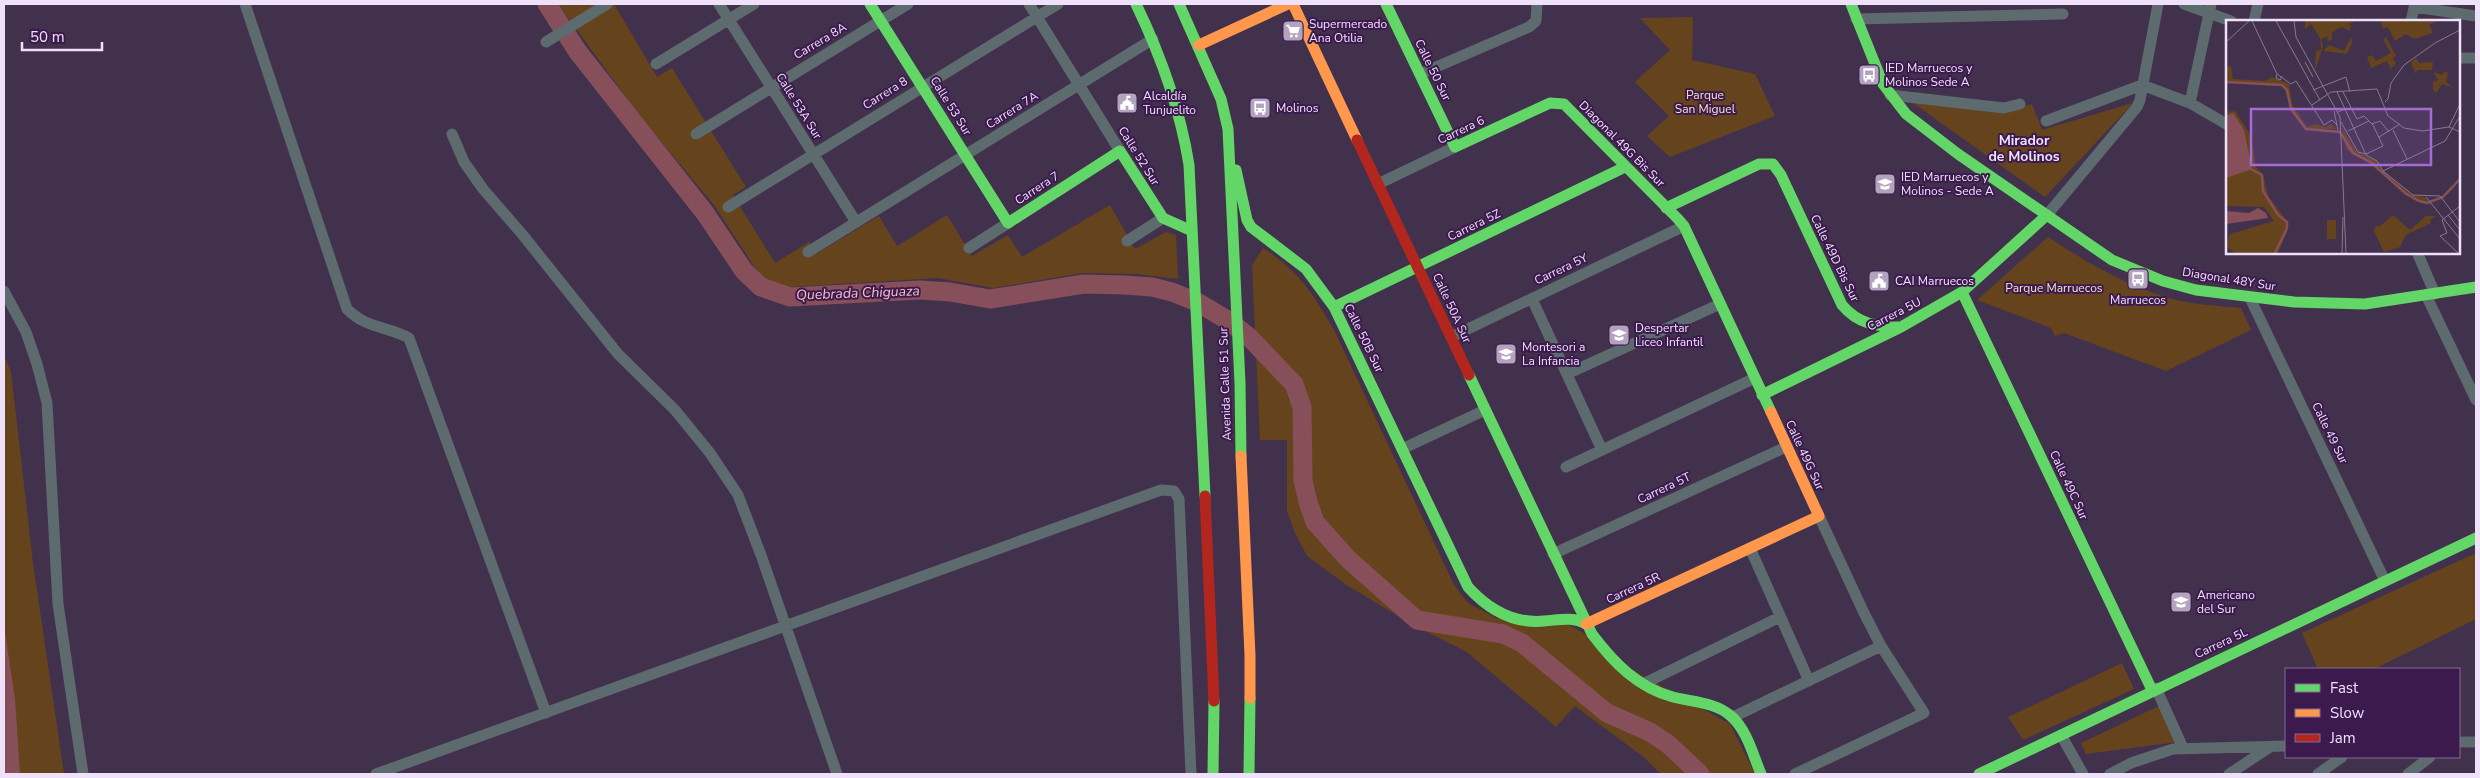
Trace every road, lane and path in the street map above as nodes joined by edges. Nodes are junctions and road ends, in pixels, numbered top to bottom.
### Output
1 (245, 4) edge
2 (606, 4) edge
3 (719, 4) edge
4 (754, 4) edge
5 (870, 4) edge
6 (908, 4) edge
7 (1029, 4) edge
8 (1058, 4) edge
9 (1136, 4) edge
10 (1179, 4) edge
11 (1288, 4) edge
12 (1293, 4) edge
13 (1386, 4) edge
14 (1537, 4) edge
15 (1851, 4) edge
16 (2158, 4) edge
17 (2184, 4) edge
18 (2258, 4) edge
19 (2414, 5) edge
20 (2210, 8) edge
21 (2063, 14) dead end
22 (1037, 16) junction
23 (2476, 16) edge
24 (729, 19) junction
25 (1856, 19) junction
26 (2229, 20) edge
27 (2254, 20) edge
28 (2411, 20) edge
29 (881, 21) junction
30 (1153, 39) junction
31 (548, 40) dead end
32 (1199, 46) junction
33 (2460, 58) edge
34 (2476, 58) edge
35 (656, 64) dead end
36 (1420, 74) junction
37 (1079, 85) junction
38 (2142, 85) junction
39 (772, 87) junction
40 (922, 87) junction
41 (1890, 95) junction
42 (1557, 102) joint
43 (2190, 103) junction
44 (2020, 104) dead end
45 (2046, 121) dead end
46 (2226, 124) edge
47 (1228, 129) junction
48 (452, 134) dead end
49 (696, 134) dead end
50 (1455, 147) junction
51 (1120, 151) junction
52 (813, 153) junction
53 (965, 155) junction
54 (1625, 166) junction
55 (1378, 184) junction
56 (728, 207) dead end
57 (1666, 208) junction
58 (2047, 215) junction
59 (1163, 218) junction
60 (856, 222) junction
61 (1008, 223) junction
62 (1684, 226) junction
63 (1192, 231) junction
64 (1127, 241) dead end
65 (969, 248) dead end
66 (808, 252) dead end
67 (2418, 254) edge
68 (1417, 267) junction
69 (2476, 288) edge
70 (4, 292) edge
71 (1962, 292) junction
72 (2431, 295) junction
73 (2250, 298) junction
74 (1532, 299) junction
75 (1720, 304) junction
76 (1334, 307) junction
77 (1901, 327) junction
78 (1450, 337) junction
79 (1566, 374) junction
80 (1754, 378) junction
81 (1762, 394) junction
82 (2476, 400) edge
83 (1485, 410) junction
84 (1786, 446) junction
85 (1402, 449) junction
86 (1602, 450) junction
87 (1566, 467) dead end
88 (1819, 516) junction
89 (2476, 538) edge
90 (1750, 548) junction
91 (1553, 554) junction
92 (2385, 581) junction
93 (1780, 617) junction
94 (1586, 624) junction
95 (784, 627) junction
96 (1881, 646) junction
97 (1809, 681) junction
98 (1643, 684) junction
99 (2154, 689) junction
100 (546, 713) junction
101 (1733, 717) junction
102 (2061, 734) junction
103 (2460, 742) edge
104 (2476, 742) edge
105 (2285, 746) edge
106 (2270, 747) junction
107 (2183, 748) junction
108 (2341, 758) edge
109 (2429, 758) edge
110 (83, 774) edge
111 (376, 774) edge
112 (837, 774) edge
113 (1191, 774) edge
114 (1213, 774) edge
115 (1249, 774) edge
116 (1761, 774) edge
117 (1795, 774) edge
118 (1979, 774) edge
119 (2083, 774) edge
120 (2110, 774) edge
121 (2229, 774) edge
122 (2318, 774) edge
123 (2408, 774) edge

1 - 100 street
2 - 31 street
3 - 24 street, Calle 53A Sur
4 - 24 street
5 - 29 main road, Calle 53 Sur
6 - 29 street, Carrera 8A
7 - 22 street, Calle 52 Sur
8 - 22 street, Carrera 8
9 - 30 main road, Avenida Calle 51 Sur
10 - 32 main road, Avenida Calle 51 Sur
11 - 32 main road
12 - 55 main road, Calle 50A Sur
13 - 36 main road, Calle 50 Sur
14 - 36 street
15 - 25 main road, Diagonal 48Y Sur
16 - 38 street
17 - 20 street
18 - 27 street
19 - 23 street
19 - 28 street
20 - 26 street
20 - 43 street
21 - 25 street
22 - 37 street, Calle 52 Sur
22 - 40 street, Carrera 8
24 - 35 street
24 - 39 street, Calle 53A Sur
25 - 41 main road, Diagonal 48Y Sur
29 - 39 street, Carrera 8A
29 - 40 main road, Calle 53 Sur
30 - 37 street, Carrera 7A
30 - 63 main road, Avenida Calle 51 Sur
32 - 47 main road, Avenida Calle 51 Sur
33 - 34 street
36 - 50 main road, Calle 50 Sur
37 - 51 street, Calle 52 Sur
37 - 53 street, Carrera 7A
38 - 43 street
38 - 45 street
38 - 58 street
39 - 49 street, Carrera 8A
39 - 52 street, Calle 53A Sur
40 - 52 street, Carrera 8
40 - 53 main road, Calle 53 Sur
41 - 44 street
41 - 58 main road, Diagonal 48Y Sur
42 - 50 main road, Carrera 6
42 - 54 main road, Diagonal 49G Bis Sur
43 - 46 street
47 - 76 main road, Calle 50B Sur
47 - 115 main road, Avenida Calle 51 Sur
48 - 95 street
50 - 55 street, Carrera 6
51 - 59 main road, Calle 52 Sur
51 - 61 main road, Carrera 7
52 - 56 street, Carrera 8
52 - 60 street, Calle 53A Sur
53 - 60 street, Carrera 7A
53 - 61 main road, Calle 53 Sur
54 - 57 main road, Diagonal 49G Bis Sur
54 - 68 main road, Carrera 5Z
55 - 68 main road, Calle 50A Sur
57 - 62 main road, Calle 49G Sur
57 - 77 main road, Calle 49D Bis Sur
58 - 71 main road, Carrera 5U
58 - 73 main road, Diagonal 48Y Sur
59 - 63 main road
59 - 64 street
60 - 66 street, Carrera 7A
61 - 65 street, Carrera 7
62 - 74 street, Carrera 5Y
62 - 75 main road, Calle 49G Sur
63 - 114 main road, Avenida Calle 51 Sur
67 - 72 street
68 - 76 main road, Carrera 5Z
68 - 78 main road, Calle 50A Sur
69 - 72 main road, Diagonal 48Y Sur
70 - 110 street
71 - 77 main road, Carrera 5U
71 - 99 main road, Calle 49C Sur
72 - 73 main road, Diagonal 48Y Sur
72 - 82 street
73 - 92 street, Calle 49 Sur
74 - 78 street, Carrera 5Y
74 - 79 street
75 - 79 street
75 - 80 main road, Calle 49G Sur
76 - 85 main road, Calle 50B Sur
77 - 81 main road, Carrera 5U
78 - 83 main road, Calle 50A Sur
79 - 86 street
80 - 81 main road, Calle 49G Sur
80 - 86 street
81 - 84 main road, Calle 49G Sur
83 - 85 street
83 - 91 main road, Calle 50A Sur
84 - 88 main road, Calle 49G Sur
84 - 91 street, Carrera 5T
85 - 94 main road, Calle 50B Sur
86 - 87 street
88 - 90 main road, Carrera 5R
88 - 96 street, Calle 49G Sur
89 - 92 main road, Carrera 5L
90 - 93 street
90 - 94 main road, Carrera 5R
91 - 94 main road, Calle 50A Sur
92 - 99 main road, Carrera 5L
93 - 97 street
93 - 98 street
94 - 98 main road, Calle 50A Sur
95 - 100 street
95 - 112 street
95 - 113 street
96 - 97 street
96 - 117 street, Calle 49G Sur
97 - 101 street
98 - 101 main road, Calle 50A Sur
99 - 102 main road, Carrera 5L
99 - 107 street, Calle 49C Sur
100 - 111 street
101 - 116 main road
102 - 118 main road, Carrera 5L
102 - 119 street
103 - 104 street
105 - 106 street
106 - 107 street
106 - 121 street
107 - 120 street
108 - 122 street
109 - 123 street

